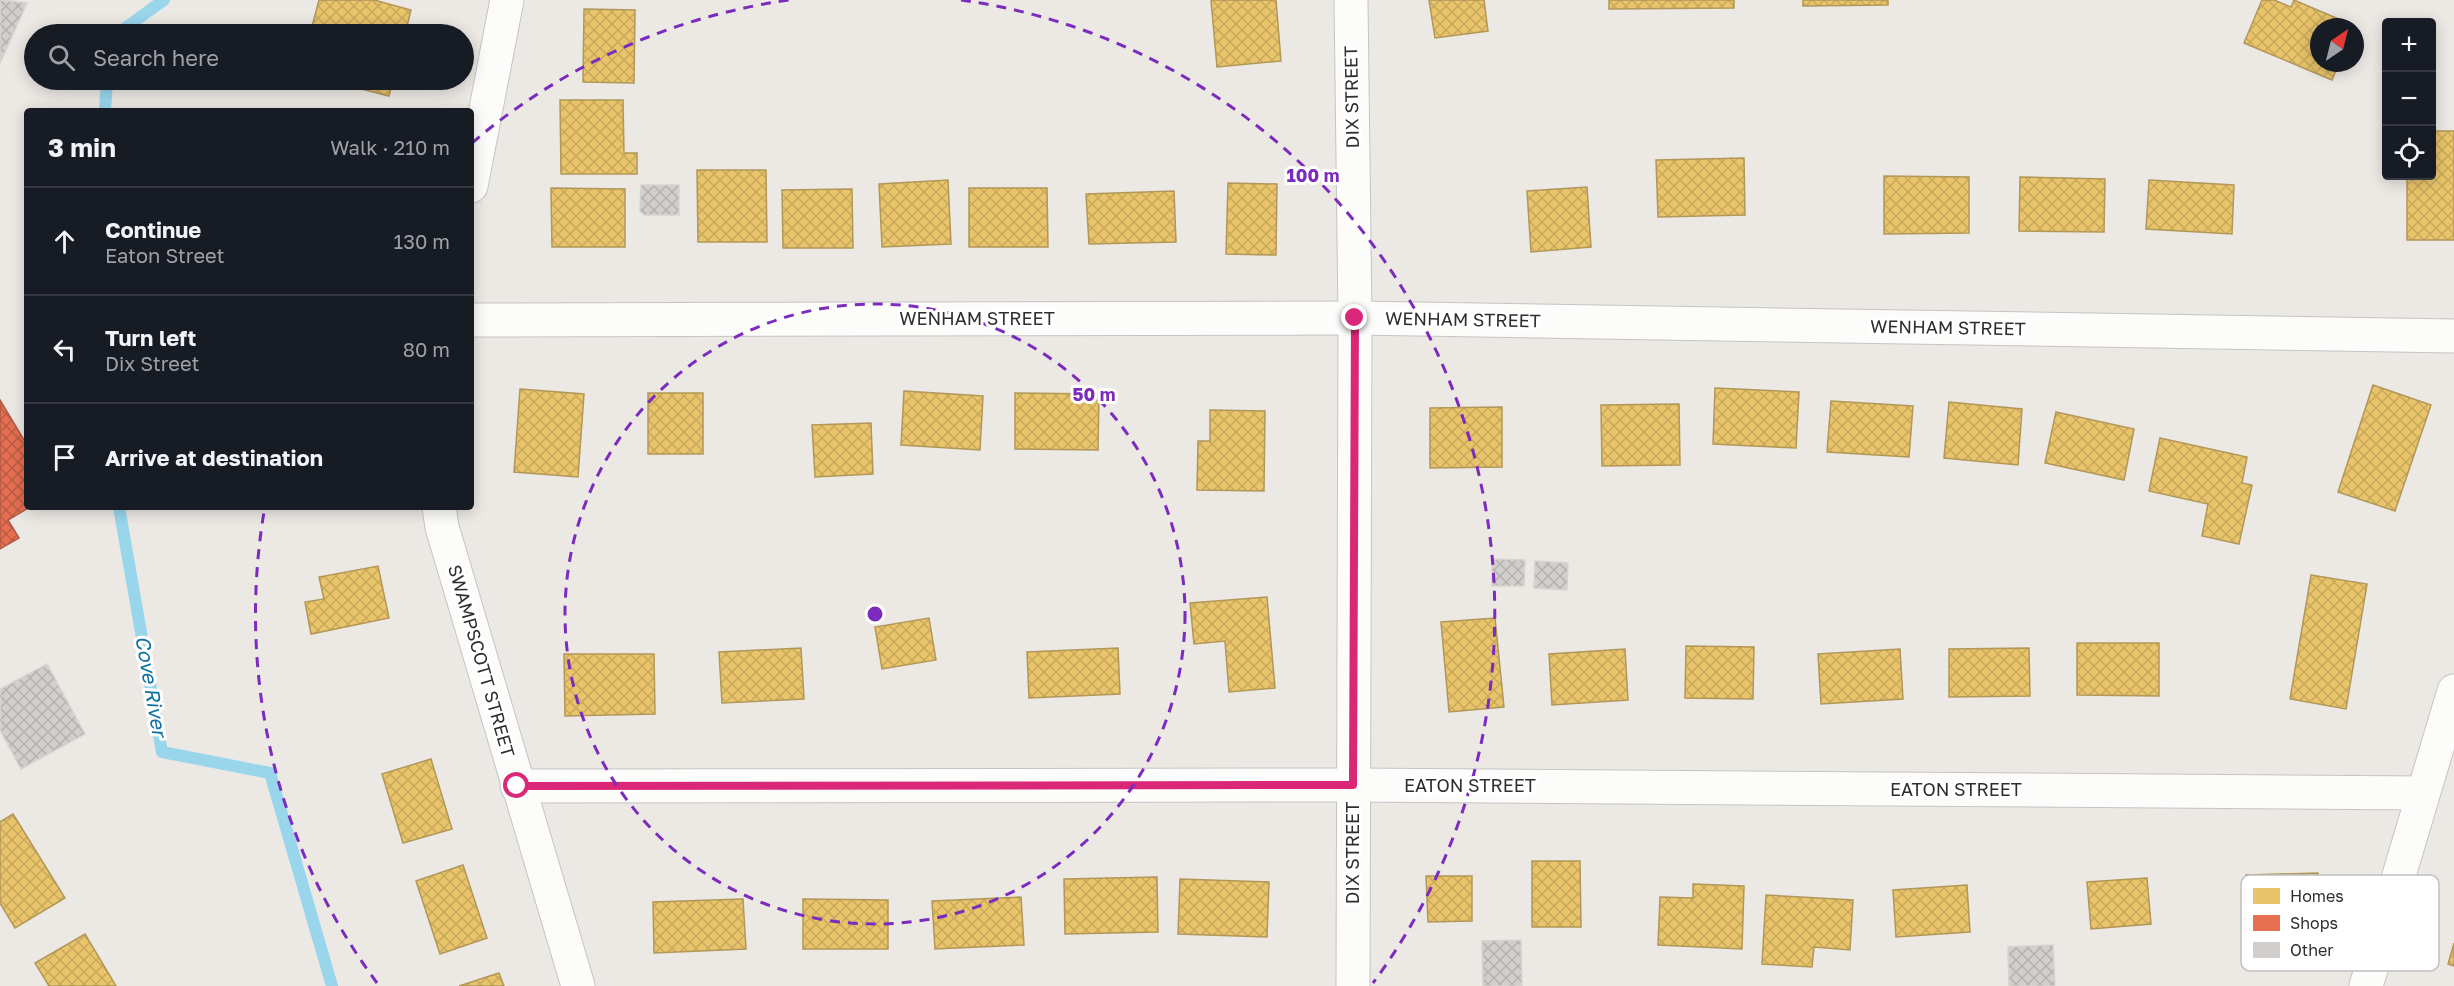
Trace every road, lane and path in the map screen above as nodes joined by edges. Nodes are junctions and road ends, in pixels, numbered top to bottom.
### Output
1 (507, 0) edge
2 (1350, 0) edge
3 (474, 170) edge
4 (1355, 318) junction
5 (474, 320) edge
6 (2454, 336) edge
7 (439, 510) edge
8 (2454, 691) edge
9 (1353, 785) junction
10 (517, 786) junction
11 (2423, 793) junction
12 (2399, 875) edge
13 (2370, 971) edge
14 (578, 986) edge
15 (1353, 986) edge
16 (2366, 986) edge

1 - 3 street
2 - 4 street, DIX STREET
4 - 5 street, WENHAM STREET
4 - 6 street, WENHAM STREET
4 - 9 street, DIX STREET
7 - 10 street, SWAMPSCOTT STREET
8 - 11 street
9 - 10 street, EATON STREET
9 - 11 street, EATON STREET
9 - 15 street, DIX STREET
10 - 14 street, SWAMPSCOTT STREET
11 - 12 street
13 - 16 street

